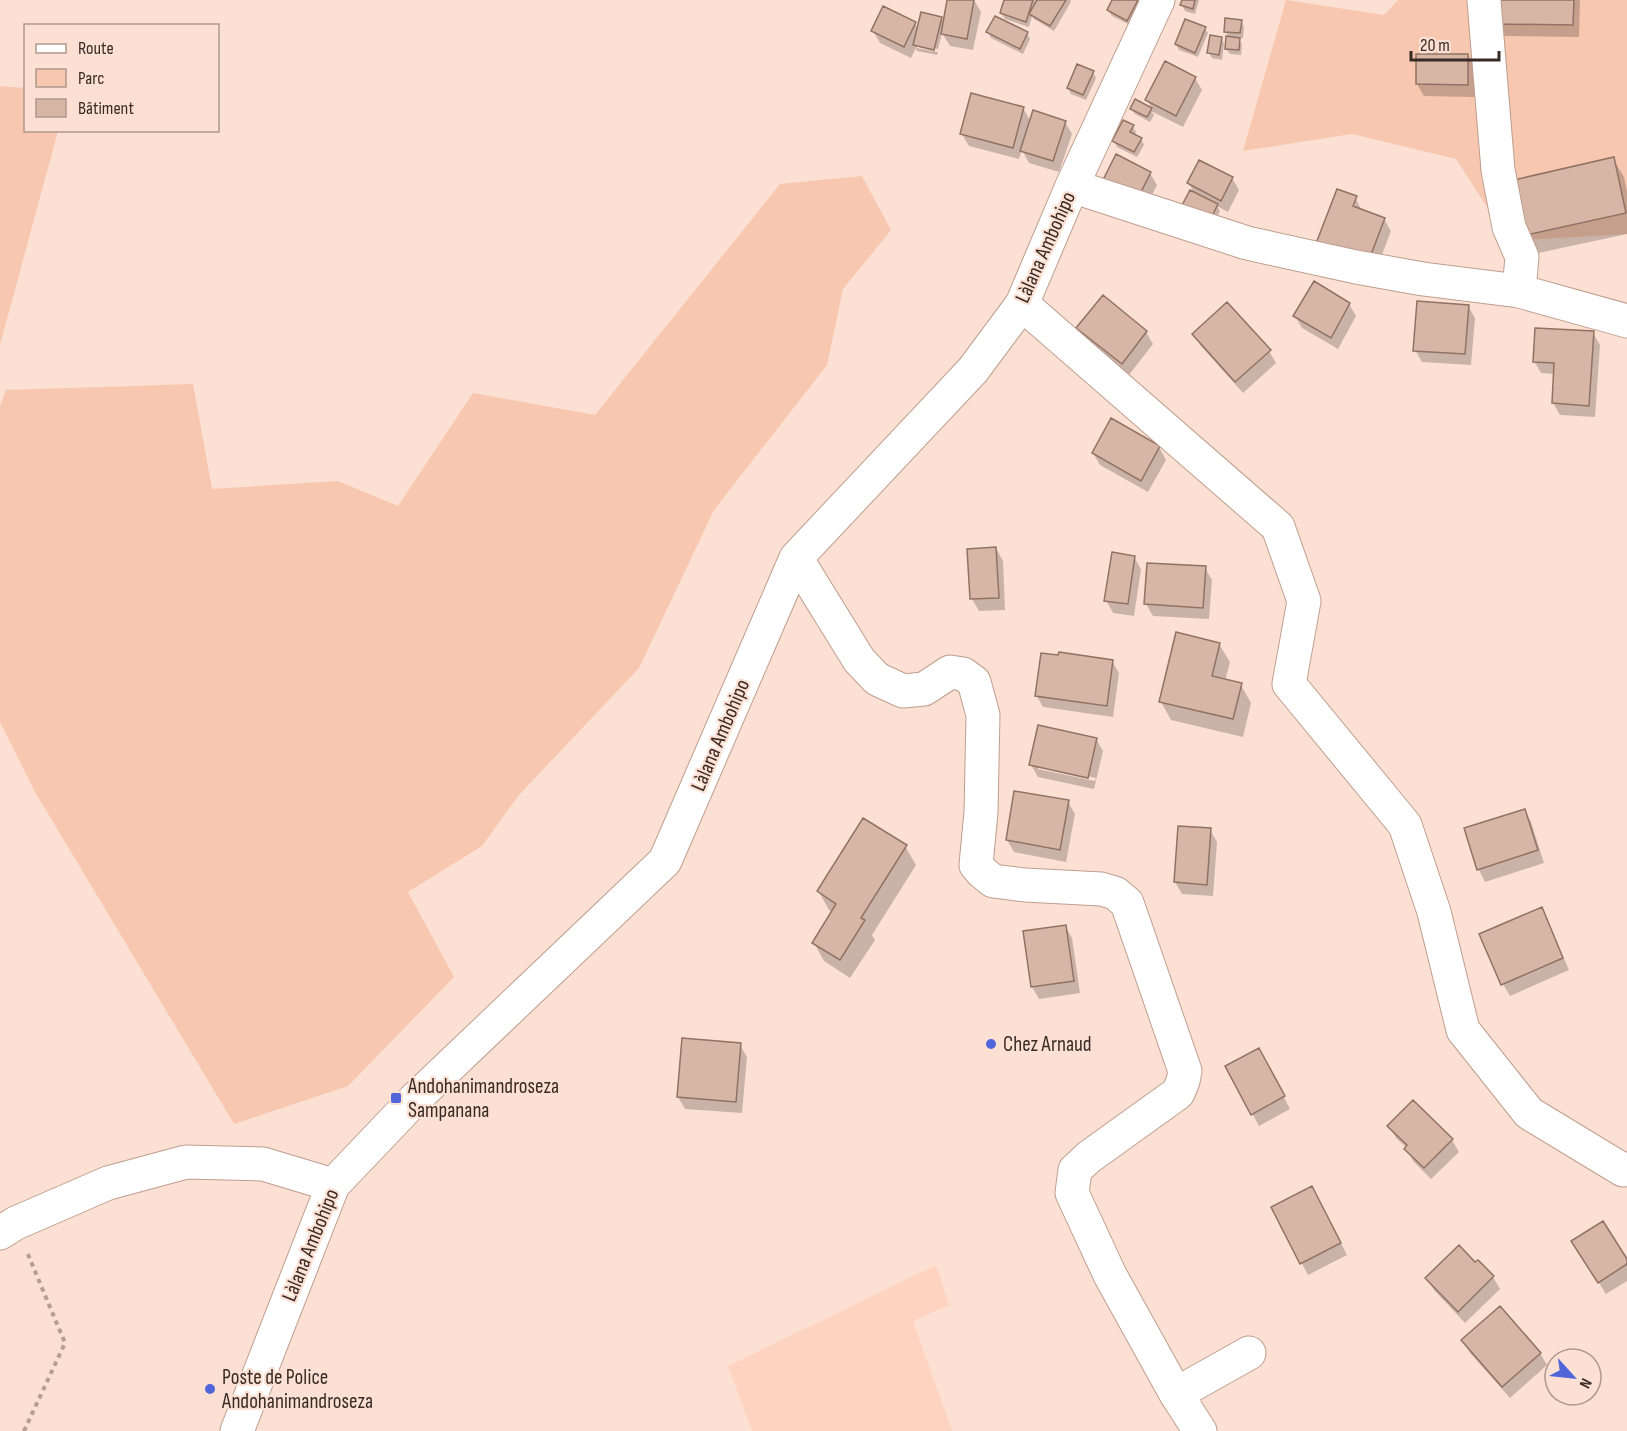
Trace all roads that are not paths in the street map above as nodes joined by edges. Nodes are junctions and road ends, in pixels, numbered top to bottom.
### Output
1 (1158, 0) edge
2 (1484, 1) edge
3 (1072, 186) junction
4 (1519, 291) junction
5 (1022, 304) junction
6 (1627, 321) edge
7 (796, 558) junction
8 (1627, 1169) edge
9 (333, 1185) junction
10 (8, 1228) edge
11 (1249, 1353) dead end
12 (1176, 1394) junction
13 (237, 1431) edge
14 (1200, 1431) edge

1 - 3 street, Làlana Ambohipo
2 - 4 street
3 - 4 street
3 - 5 street, Làlana Ambohipo
4 - 6 street
5 - 7 street, Làlana Ambohipo
5 - 8 street
7 - 9 street, Làlana Ambohipo
7 - 12 street
9 - 10 street
9 - 13 street, Làlana Ambohipo
11 - 12 street
12 - 14 street

